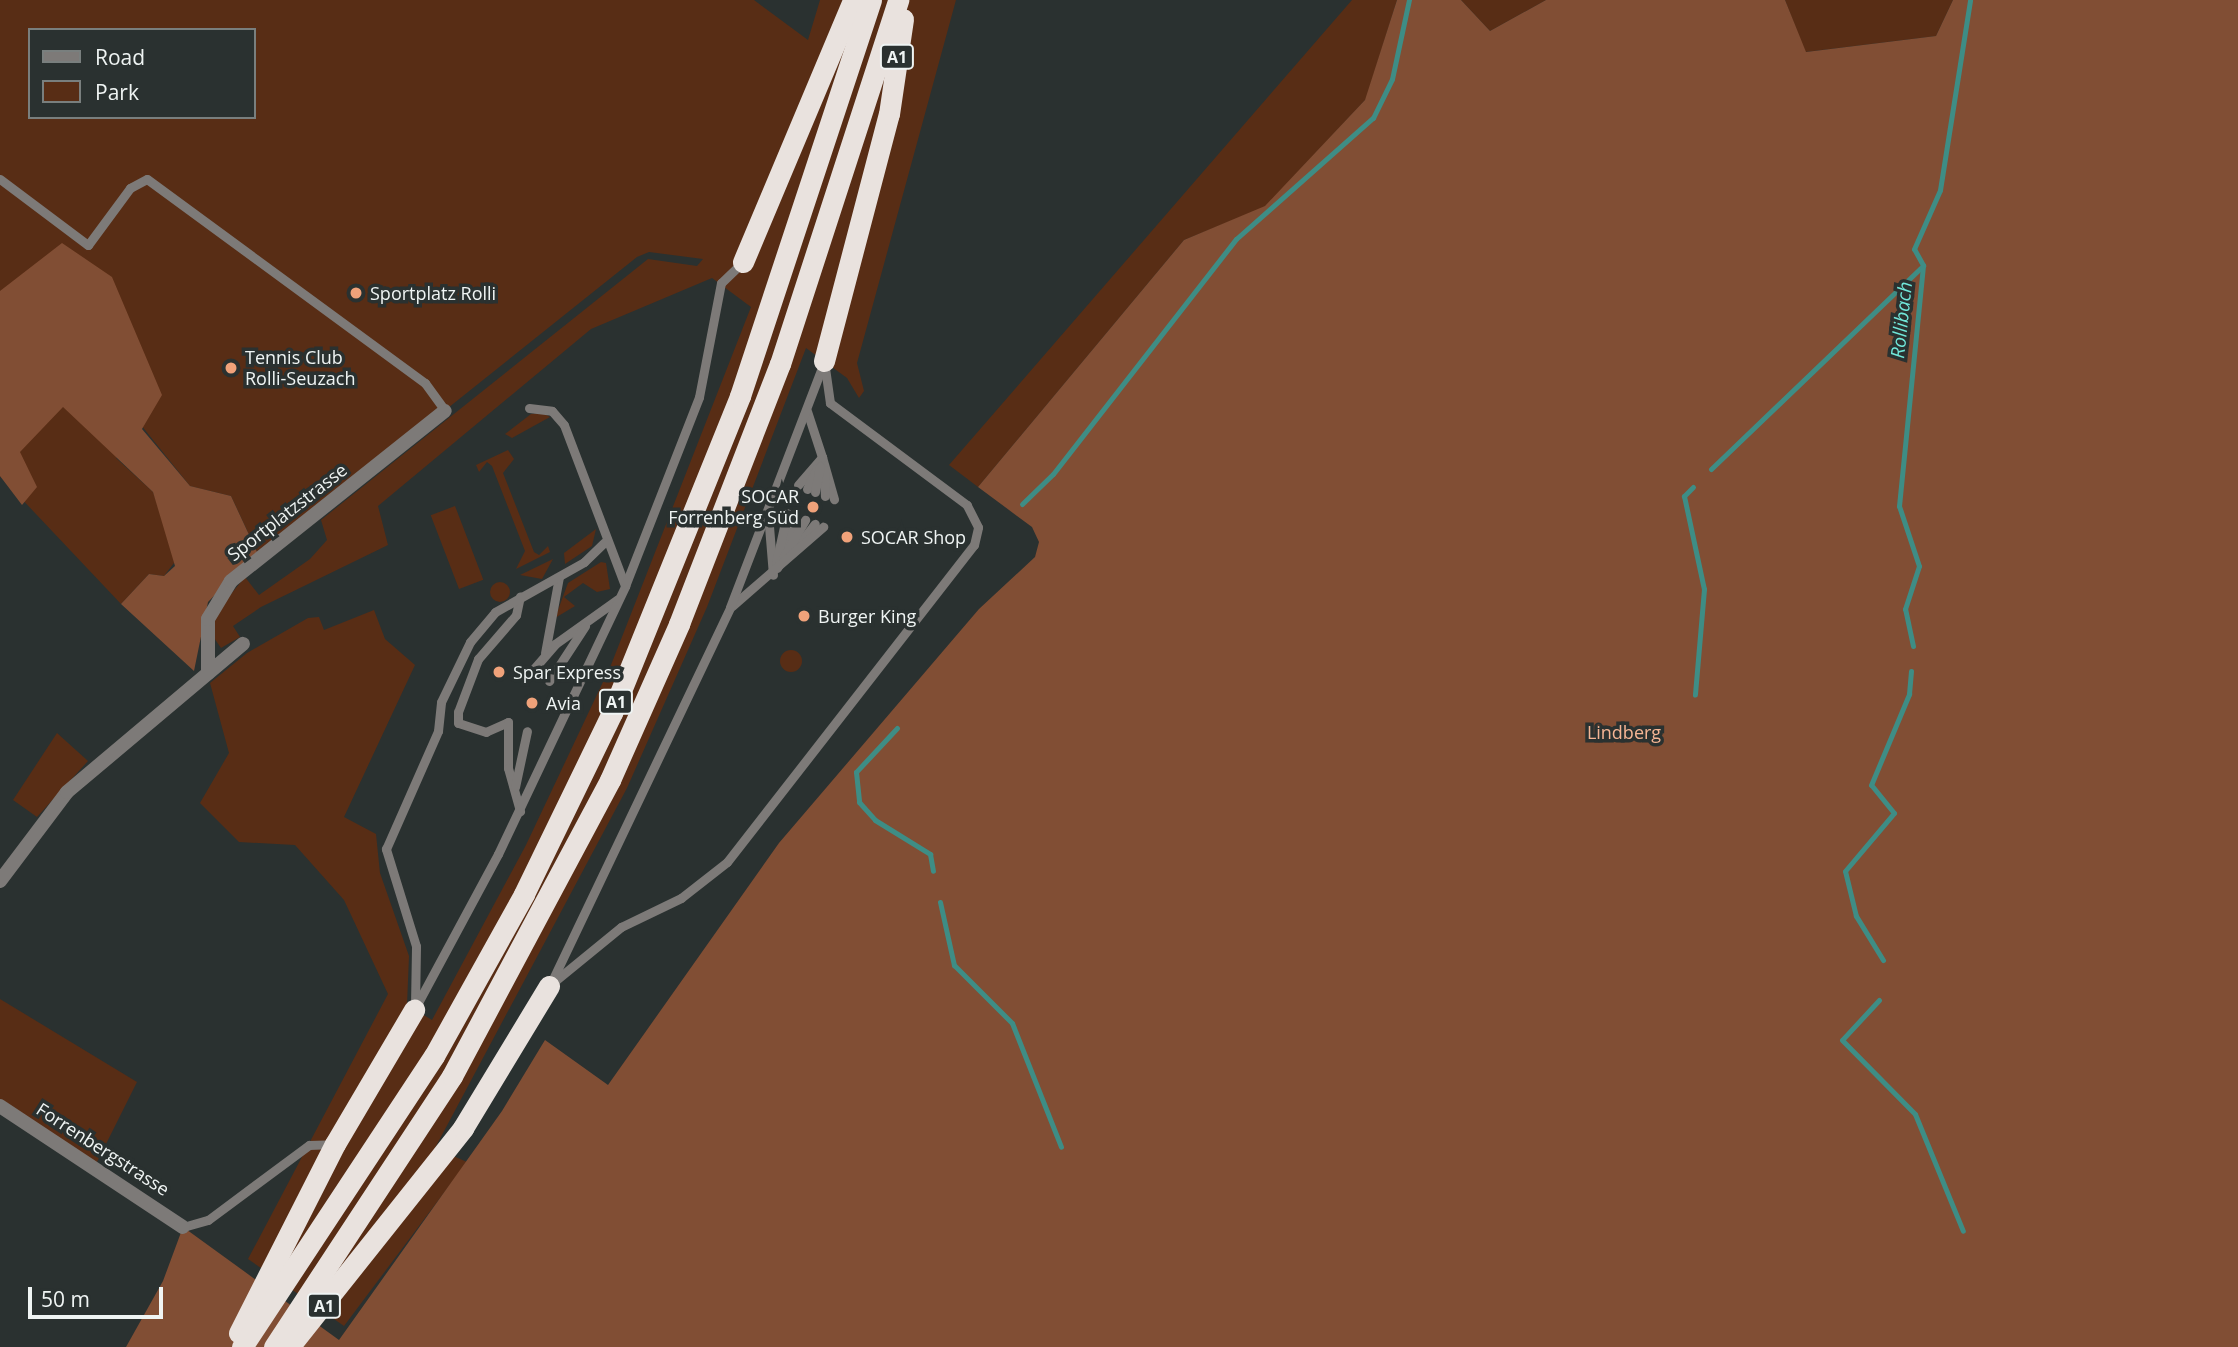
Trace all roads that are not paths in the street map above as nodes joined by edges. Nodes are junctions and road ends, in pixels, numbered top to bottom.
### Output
1 (853, 0) edge
2 (871, 0) edge
3 (898, 0) edge
4 (905, 0) edge
5 (0, 179) edge
6 (743, 262) joint
7 (824, 361) junction
8 (528, 408) dead end
9 (445, 411) joint
10 (807, 411) junction
11 (822, 457) junction
12 (816, 492) junction
13 (768, 511) junction
14 (819, 526) dead end
15 (604, 543) junction
16 (773, 575) junction
17 (559, 576) junction
18 (625, 586) junction
19 (520, 596) junction
20 (619, 598) junction
21 (730, 607) junction
22 (590, 619) junction
23 (243, 644) dead end
24 (545, 653) junction
25 (531, 672) dead end
26 (208, 673) junction
27 (549, 681) dead end
28 (527, 731) dead end
29 (515, 792) junction
30 (520, 811) junction
31 (0, 881) edge
32 (550, 986) junction
33 (414, 1010) junction
34 (0, 1105) edge
35 (335, 1144) junction
36 (183, 1227) joint
37 (232, 1347) edge
38 (242, 1347) edge
39 (274, 1347) edge
40 (289, 1347) edge

1 - 6 highway
2 - 38 highway, A1
3 - 39 highway, A1
4 - 7 highway, A1
5 - 9 lane
6 - 18 lane
7 - 10 lane
7 - 32 lane
8 - 15 lane
9 - 26 street, Sportplatzstrasse
10 - 11 lane
10 - 13 lane
11 - 12 lane
11 - 12 lane
11 - 12 lane
13 - 16 lane
13 - 21 lane
14 - 16 lane
15 - 17 lane
15 - 18 lane
16 - 16 lane
16 - 21 lane
17 - 19 lane
17 - 24 lane
18 - 20 lane
19 - 29 lane
19 - 33 lane
20 - 22 lane
20 - 30 lane
21 - 32 lane
22 - 24 lane
22 - 27 lane
23 - 26 street
24 - 25 lane
26 - 31 street
28 - 29 lane
29 - 30 lane
30 - 33 lane
32 - 40 highway, A1
33 - 35 highway
34 - 36 street, Forrenbergstrasse
35 - 36 lane
35 - 37 highway

